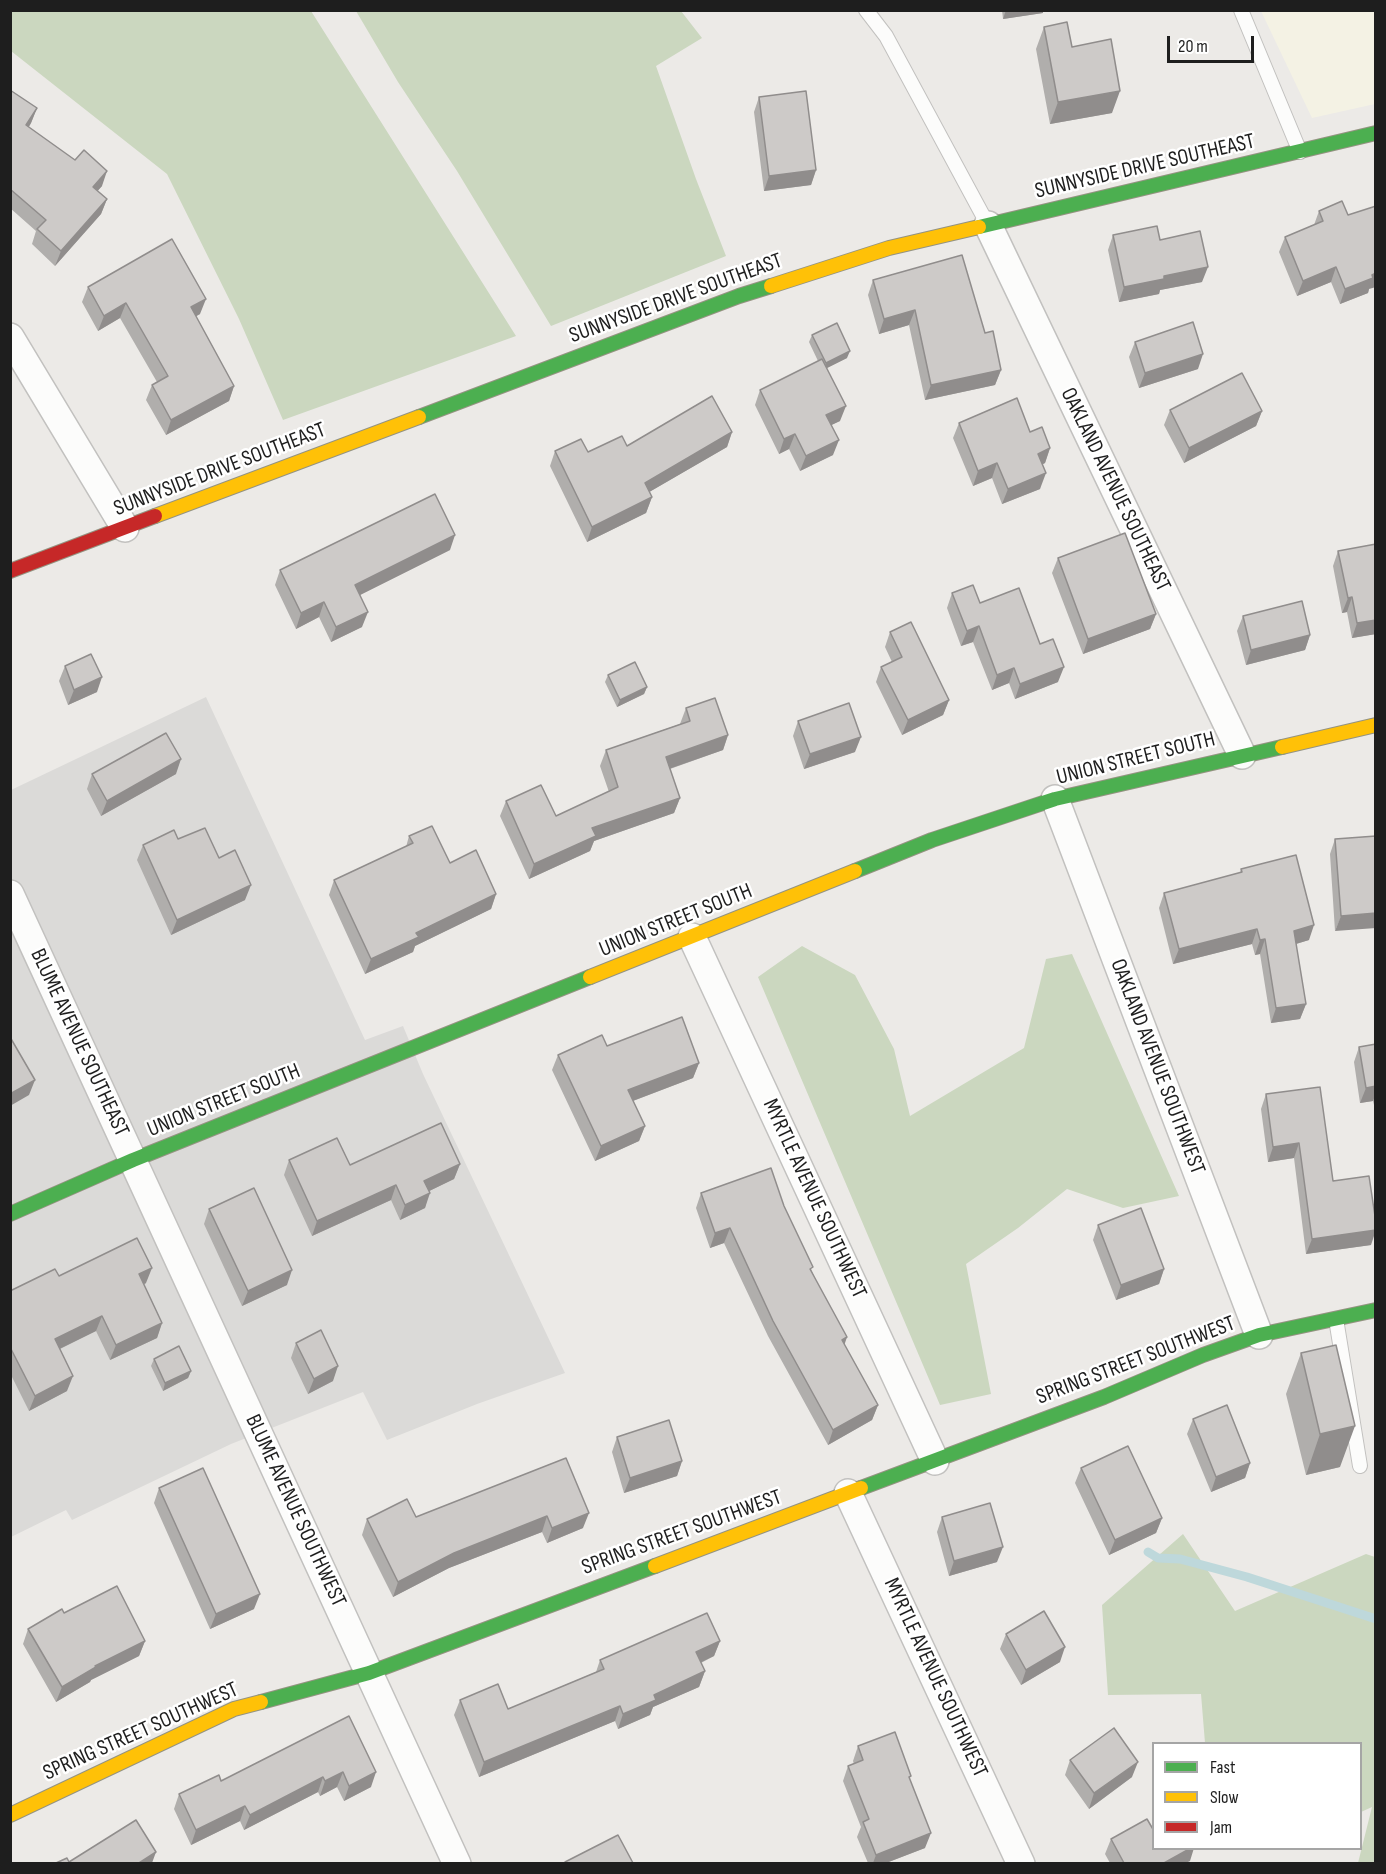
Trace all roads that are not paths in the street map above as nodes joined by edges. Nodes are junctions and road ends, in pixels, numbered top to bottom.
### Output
1 (866, 10) edge
2 (1241, 10) edge
3 (1376, 133) edge
4 (1300, 152) junction
5 (988, 225) junction
6 (10, 337) edge
7 (126, 528) junction
8 (10, 571) edge
9 (1376, 725) edge
10 (1242, 755) junction
11 (1055, 799) junction
12 (10, 894) edge
13 (692, 937) junction
14 (133, 1160) junction
15 (10, 1214) edge
16 (1376, 1311) edge
17 (1336, 1319) junction
18 (1259, 1335) junction
19 (935, 1461) junction
20 (1360, 1466) dead end
21 (848, 1493) junction
22 (369, 1672) junction
23 (10, 1815) edge
24 (457, 1863) edge
25 (1021, 1863) edge

1 - 5 lane
2 - 4 lane
3 - 4 street, SUNNYSIDE DRIVE SOUTHEAST
4 - 5 street, SUNNYSIDE DRIVE SOUTHEAST
5 - 7 street, SUNNYSIDE DRIVE SOUTHEAST
5 - 10 street, OAKLAND AVENUE SOUTHEAST
6 - 7 street
7 - 8 street, SUNNYSIDE DRIVE SOUTHEAST
9 - 10 street, UNION STREET SOUTH
10 - 11 street, UNION STREET SOUTH
11 - 13 street, UNION STREET SOUTH
11 - 18 street, OAKLAND AVENUE SOUTHWEST
12 - 14 street, BLUME AVENUE SOUTHEAST
13 - 14 street, UNION STREET SOUTH
13 - 19 street, MYRTLE AVENUE SOUTHWEST
14 - 15 street, UNION STREET SOUTH
14 - 22 street, BLUME AVENUE SOUTHWEST
16 - 17 street, SPRING STREET SOUTHWEST
17 - 18 street, SPRING STREET SOUTHWEST
17 - 20 lane
18 - 19 street, SPRING STREET SOUTHWEST
19 - 21 street, SPRING STREET SOUTHWEST
21 - 22 street, SPRING STREET SOUTHWEST
21 - 25 street, MYRTLE AVENUE SOUTHWEST
22 - 23 street, SPRING STREET SOUTHWEST
22 - 24 street, BLUME AVENUE SOUTHWEST

